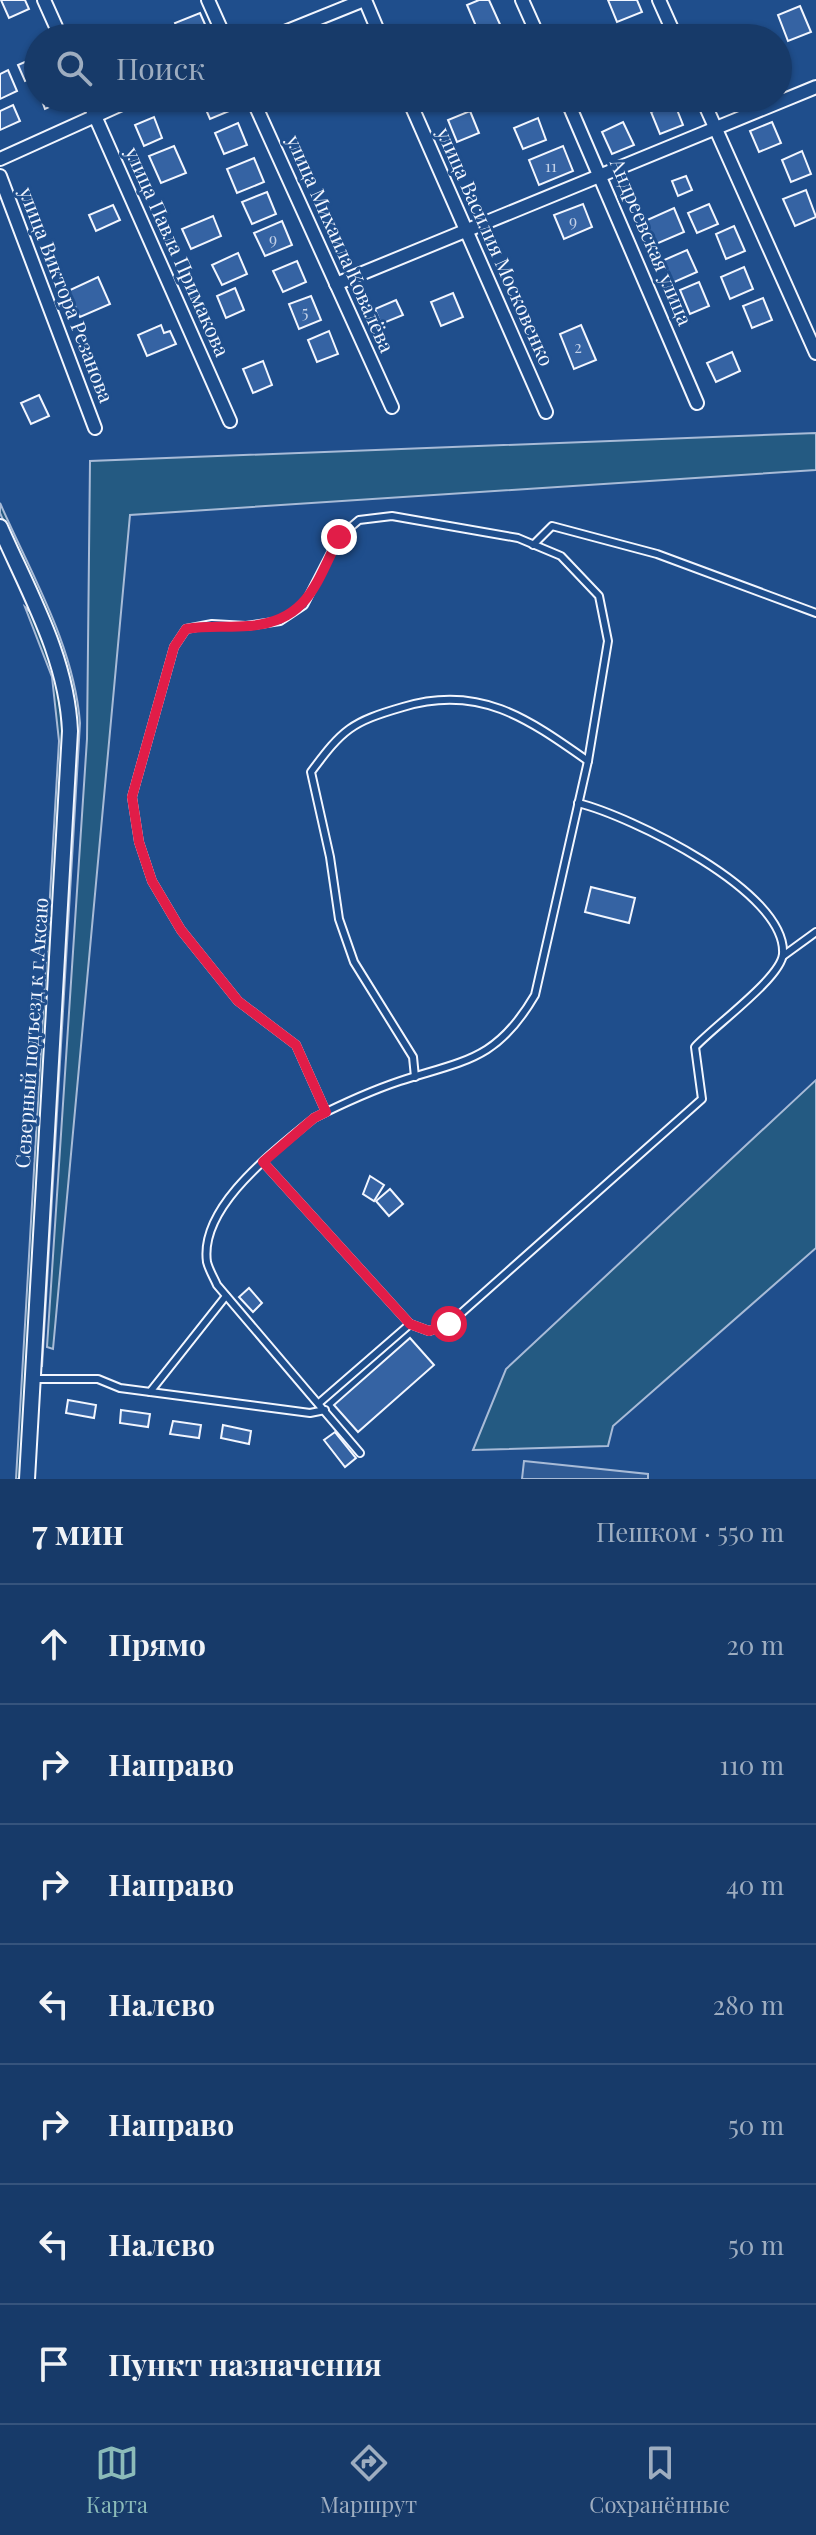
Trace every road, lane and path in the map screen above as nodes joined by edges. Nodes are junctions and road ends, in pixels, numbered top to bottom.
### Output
1 (44, 0) edge
2 (208, 0) edge
3 (364, 0) edge
4 (522, 0) edge
5 (659, 0) edge
6 (55, 24) edge
7 (219, 24) edge
8 (305, 24) edge
9 (375, 24) edge
10 (533, 24) edge
11 (670, 24) edge
12 (816, 87) edge
13 (792, 98) edge
14 (94, 112) edge
15 (105, 112) edge
16 (258, 112) edge
17 (414, 112) edge
18 (572, 112) edge
19 (708, 112) edge
20 (760, 112) edge
21 (96, 116) junction
22 (717, 131) junction
23 (0, 159) edge
24 (0, 176) edge
25 (601, 176) junction
26 (466, 232) junction
27 (336, 284) junction
28 (816, 353) edge
29 (697, 403) dead end
30 (392, 407) dead end
31 (546, 412) dead end
32 (230, 421) dead end
33 (95, 428) dead end
34 (0, 527) edge
35 (533, 545) junction
36 (816, 613) edge
37 (588, 761) junction
38 (578, 803) junction
39 (816, 932) edge
40 (783, 956) junction
41 (415, 1077) junction
42 (326, 1112) junction
43 (263, 1162) junction
44 (226, 1296) junction
45 (410, 1324) junction
46 (31, 1379) junction
47 (150, 1392) junction
48 (319, 1403) junction
49 (325, 1410) junction
50 (360, 1453) dead end
51 (27, 1479) edge

1 - 6 street
2 - 7 street
3 - 8 street
3 - 9 street
4 - 10 street
5 - 11 street
12 - 13 street
14 - 21 street, улица Павла Примакова
15 - 21 street
16 - 27 street, улица Михаила Ковалёва
17 - 26 street, улица Василия Московенко
18 - 25 street, Андреевская улица
19 - 22 street
20 - 22 street
21 - 23 street
21 - 32 street, улица Павла Примакова
22 - 25 street
22 - 28 street
24 - 33 street, улица Виктора Резанова
25 - 26 street
25 - 29 street, Андреевская улица
26 - 27 street
26 - 31 street, улица Василия Московенко
27 - 30 street, улица Михаила Ковалёва
34 - 46 street, Северный подъезд к г.Аксаю
35 - 36 lane
35 - 37 lane
35 - 42 lane
37 - 38 lane
37 - 41 lane
38 - 40 lane
38 - 41 lane
39 - 40 lane
40 - 45 lane
41 - 42 lane
42 - 43 lane
43 - 44 lane
43 - 45 lane
44 - 47 lane
44 - 48 lane
45 - 48 lane
46 - 47 lane
46 - 51 street, Северный подъезд к г.Аксаю
47 - 49 lane
48 - 49 lane
49 - 50 lane

